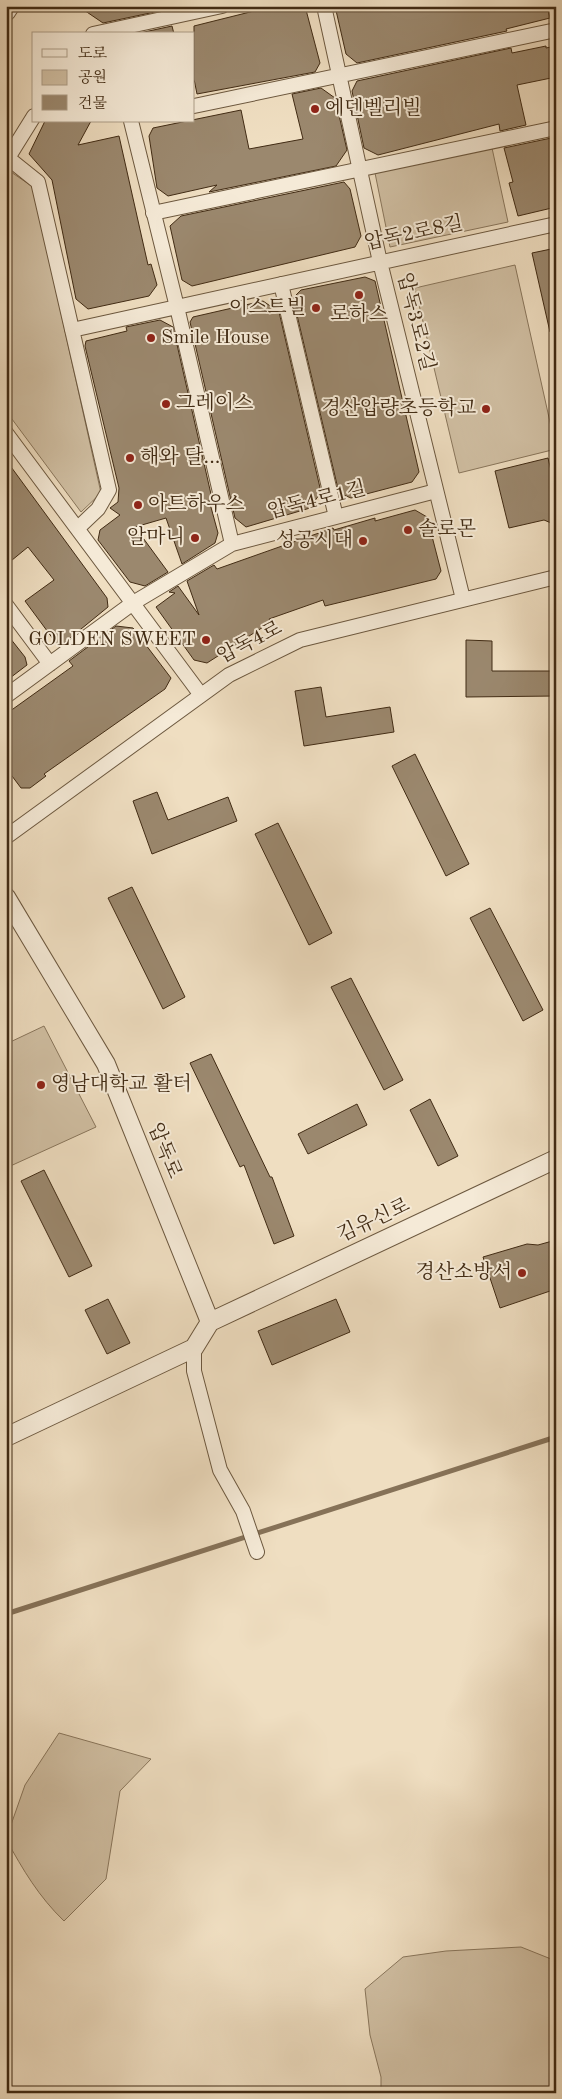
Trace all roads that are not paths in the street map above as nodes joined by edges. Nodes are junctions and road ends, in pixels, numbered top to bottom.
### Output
1 (10, 6) edge
2 (222, 6) edge
3 (324, 6) edge
4 (6, 12) edge
5 (556, 30) edge
6 (102, 32) edge
7 (339, 76) junction
8 (195, 106) edge
9 (32, 119) edge
10 (131, 122) edge
11 (556, 128) edge
12 (7, 160) edge
13 (360, 170) junction
14 (154, 213) junction
15 (556, 224) edge
16 (380, 262) junction
17 (281, 284) junction
18 (177, 307) junction
19 (72, 330) junction
20 (6, 433) edge
21 (436, 491) junction
22 (336, 517) junction
23 (78, 528) junction
24 (232, 544) junction
25 (556, 577) edge
26 (463, 599) junction
27 (133, 603) junction
28 (6, 604) edge
29 (50, 664) junction
30 (201, 695) junction
31 (6, 696) edge
32 (6, 838) edge
33 (6, 898) edge
34 (556, 1159) edge
35 (210, 1322) junction
36 (194, 1348) junction
37 (6, 1437) edge
38 (257, 1552) dead end

1 - 4 street
2 - 6 street
3 - 7 street, 압독3로2길
5 - 7 street
7 - 8 street
7 - 13 street, 압독3로2길
9 - 12 street
10 - 14 street
11 - 13 street
12 - 19 street
13 - 14 street
13 - 16 street, 압독3로2길
14 - 18 street
15 - 16 street, 압독2로8길
16 - 17 street, 압독2로8길
16 - 21 street, 압독3로2길
17 - 18 street, 압독2로8길
17 - 22 street
18 - 19 street, 압독2로8길
18 - 24 street
19 - 23 street
20 - 23 street
21 - 22 street, 압독4로1길
21 - 26 street, 압독3로2길
22 - 24 street, 압독4로1길
23 - 27 street
24 - 27 street, 압독4로1길
25 - 26 street, 압독4로
26 - 30 street, 압독4로
27 - 29 street, 압독4로1길
27 - 30 street
28 - 29 street
29 - 31 street, 압독4로1길
30 - 32 street, 압독4로
33 - 35 street, 압독로
34 - 35 street, 김유신로
35 - 36 street
36 - 37 street
36 - 38 street

